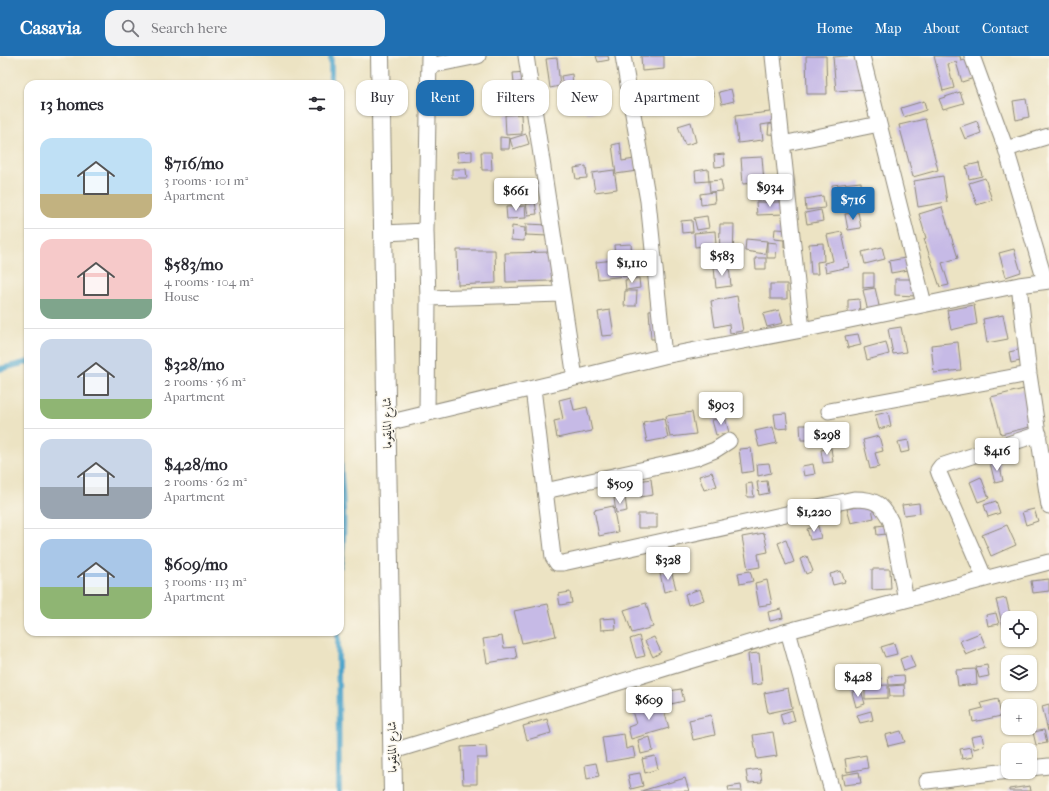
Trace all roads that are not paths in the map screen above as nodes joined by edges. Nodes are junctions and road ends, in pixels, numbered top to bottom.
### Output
1 (380, 56) edge
2 (478, 56) edge
3 (526, 56) edge
4 (623, 56) edge
5 (773, 56) edge
6 (862, 56) edge
7 (972, 56) edge
8 (429, 61) edge
9 (879, 124) junction
10 (1049, 136) edge
11 (782, 144) junction
12 (1006, 148) junction
13 (426, 231) junction
14 (384, 233) junction
15 (1047, 281) edge
16 (1019, 285) junction
17 (562, 294) junction
18 (428, 298) junction
19 (924, 304) junction
20 (802, 330) junction
21 (664, 356) junction
22 (1029, 374) junction
23 (575, 378) junction
24 (533, 388) junction
25 (829, 411) dead end
26 (427, 413) junction
27 (387, 423) junction
28 (1039, 434) junction
29 (729, 441) dead end
30 (545, 491) junction
31 (1049, 506) edge
32 (1049, 562) edge
33 (985, 579) junction
34 (906, 600) junction
35 (788, 631) junction
36 (393, 751) junction
37 (1049, 766) edge
38 (1037, 767) edge
39 (1001, 772) edge
40 (927, 781) dead end
41 (393, 791) edge
42 (832, 791) edge

1 - 14 street, شارع المايقوما
2 - 8 street
3 - 17 street
4 - 21 street
5 - 11 street
6 - 9 street
7 - 12 street
8 - 13 street
9 - 11 street
9 - 19 street
10 - 12 street
11 - 20 street
12 - 15 street
13 - 14 street
13 - 18 street
14 - 27 street, شارع المايقوما
15 - 16 street
16 - 19 street
16 - 22 street
17 - 18 street
17 - 23 street
18 - 26 street
19 - 20 street
20 - 21 street
21 - 23 street
22 - 25 street
22 - 28 street
23 - 24 street
24 - 26 street
24 - 30 street
26 - 27 street
27 - 36 street, شارع المايقوما
28 - 31 street
28 - 33 street
29 - 30 street
30 - 34 street
32 - 33 street
33 - 34 street
34 - 35 street
35 - 36 street
35 - 42 street
36 - 41 street, شارع المايقوما
37 - 38 street
39 - 40 street

